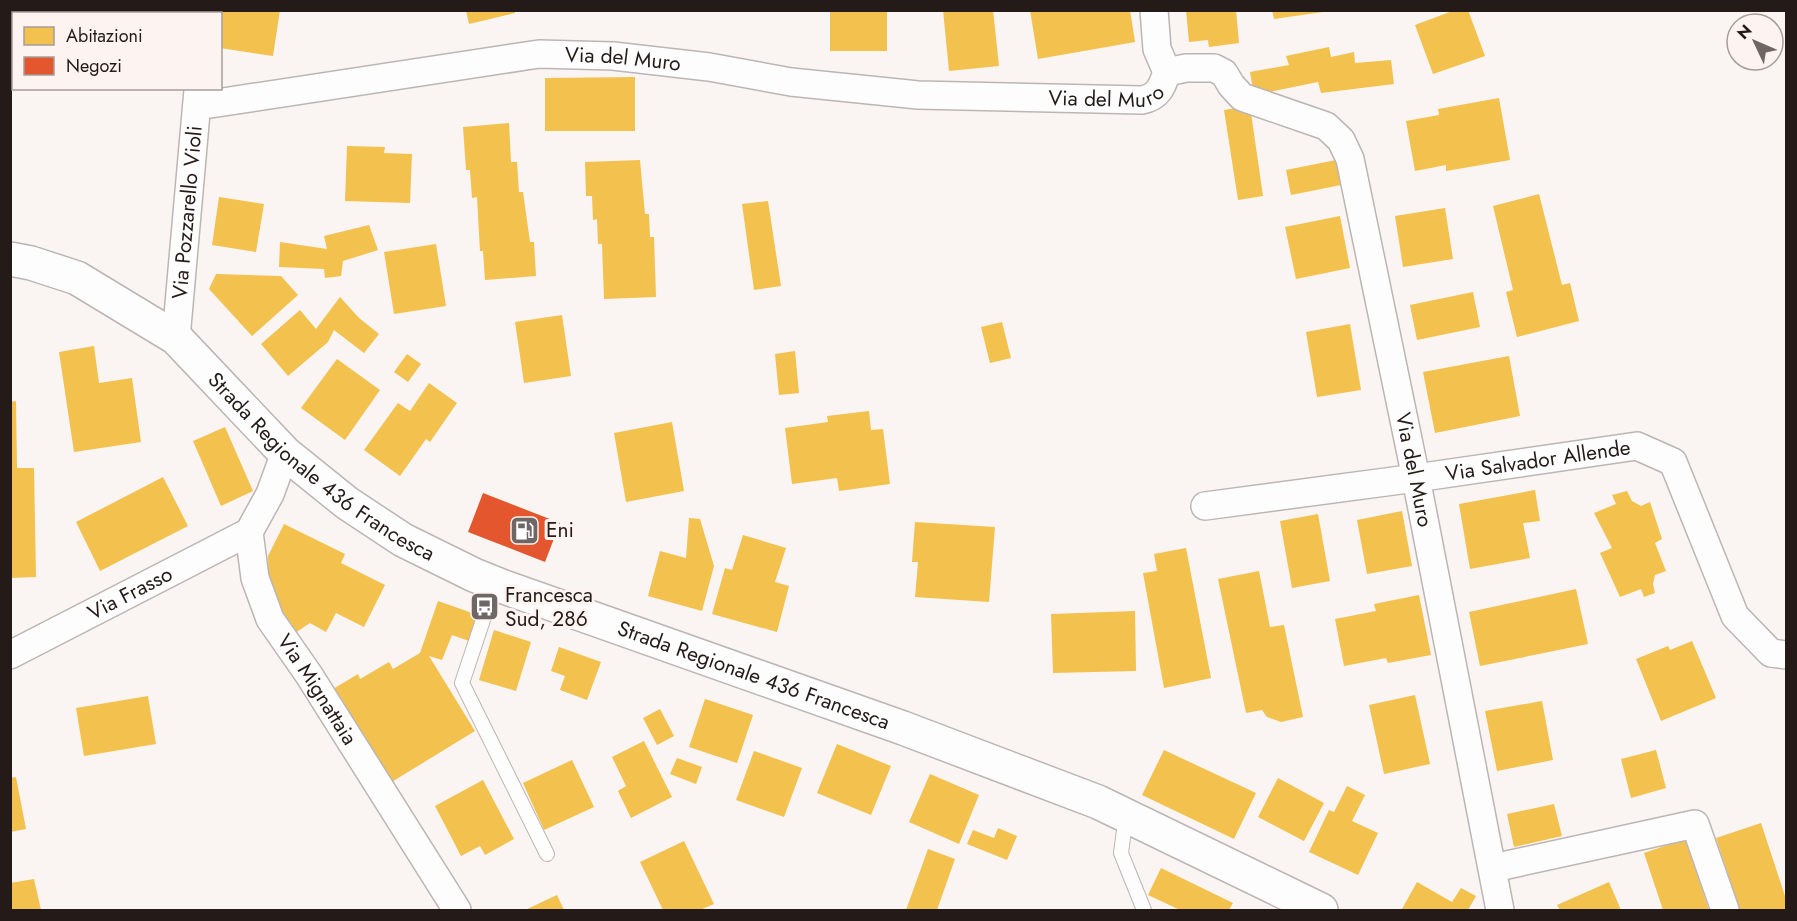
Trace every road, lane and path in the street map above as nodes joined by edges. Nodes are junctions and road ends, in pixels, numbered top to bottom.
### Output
1 (1154, 10) edge
2 (1167, 72) junction
3 (197, 97) edge
4 (10, 259) edge
5 (176, 338) junction
6 (285, 453) junction
7 (1416, 478) junction
8 (1205, 506) dead end
9 (249, 532) junction
10 (495, 584) junction
11 (10, 655) edge
12 (1786, 655) edge
13 (1126, 816) junction
14 (547, 854) dead end
15 (1493, 868) junction
16 (458, 910) edge
17 (1144, 910) edge
18 (1321, 910) edge
19 (1500, 910) edge
20 (1725, 910) edge

1 - 2 street
2 - 3 street, Via del Muro
2 - 7 street, Via del Muro
3 - 5 street, Via Pozzarello Violi
4 - 5 street, Strada Regionale 436 Francesca
5 - 6 street, Strada Regionale 436 Francesca
6 - 9 street
6 - 10 street, Strada Regionale 436 Francesca
7 - 8 street, Via Salvador Allende
7 - 12 street, Via Salvador Allende
7 - 15 street, Via del Muro
9 - 11 street, Via Frasso
9 - 16 street, Via Mignattaia
10 - 13 street, Strada Regionale 436 Francesca
10 - 14 lane
13 - 17 lane
13 - 18 street, Strada Regionale 436 Francesca
15 - 19 street, Via del Muro
15 - 20 street

